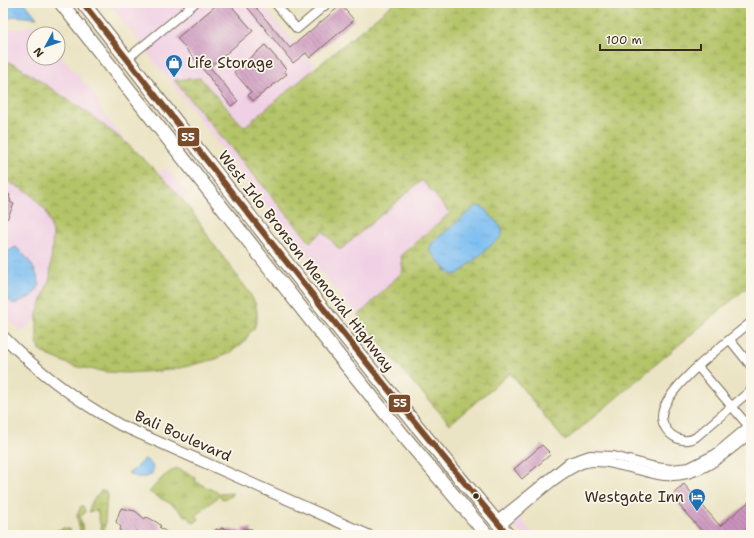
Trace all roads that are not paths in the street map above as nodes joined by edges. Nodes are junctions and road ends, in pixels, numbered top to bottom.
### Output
1 (61, 3) edge
2 (83, 3) edge
3 (195, 3) edge
4 (275, 3) edge
5 (328, 3) edge
6 (98, 50) junction
7 (128, 59) junction
8 (116, 73) junction
9 (147, 84) junction
10 (276, 276) junction
11 (312, 296) junction
12 (300, 307) junction
13 (333, 322) junction
14 (751, 322) edge
15 (3, 336) edge
16 (730, 340) junction
17 (751, 366) edge
18 (698, 367) junction
19 (751, 390) edge
20 (731, 406) junction
21 (750, 428) edge
22 (494, 532) edge
23 (368, 535) edge

1 - 6 highway
2 - 7 highway, West Irlo Bronson Memorial Highway
3 - 7 street
4 - 5 street
6 - 7 highway
6 - 8 highway
7 - 9 highway, West Irlo Bronson Memorial Highway
8 - 9 highway
8 - 10 highway
9 - 11 highway, West Irlo Bronson Memorial Highway
10 - 11 highway
10 - 12 highway
11 - 13 highway, West Irlo Bronson Memorial Highway
12 - 13 highway
12 - 22 highway
13 - 22 highway, West Irlo Bronson Memorial Highway
14 - 16 street
15 - 23 street, Bali Boulevard
16 - 17 street
16 - 18 street
18 - 20 street
18 - 20 street
19 - 20 street
20 - 21 street
21 - 22 street

